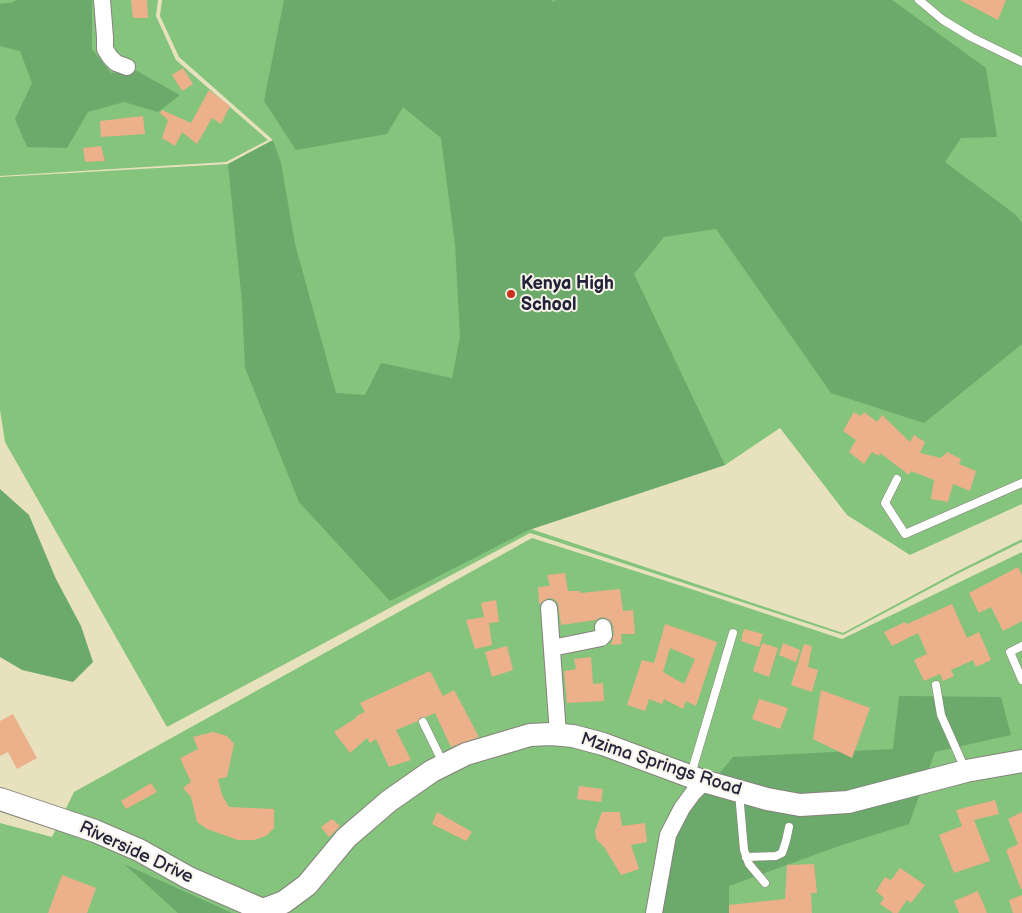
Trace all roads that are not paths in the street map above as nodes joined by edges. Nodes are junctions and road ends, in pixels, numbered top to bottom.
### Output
1 (102, 0) edge
2 (919, 0) edge
3 (1022, 62) edge
4 (127, 67) dead end
5 (897, 479) dead end
6 (1022, 483) edge
7 (549, 608) dead end
8 (603, 627) dead end
9 (733, 633) dead end
10 (1022, 646) edge
11 (552, 648) junction
12 (1022, 680) edge
13 (936, 685) dead end
14 (423, 722) dead end
15 (558, 734) junction
16 (1022, 761) edge
17 (444, 765) junction
18 (966, 771) junction
19 (698, 779) junction
20 (739, 791) junction
21 (0, 799) edge
22 (789, 827) dead end
23 (746, 857) junction
24 (765, 883) dead end
25 (266, 911) edge
26 (654, 913) edge

1 - 4 street
2 - 3 lane
5 - 6 lane
7 - 11 street
8 - 11 street
9 - 19 lane
10 - 12 lane
11 - 15 street
13 - 18 lane
14 - 17 lane
15 - 17 street, Mzima Springs Road
15 - 19 street, Mzima Springs Road
16 - 18 street, Mzima Springs Road
17 - 25 street, Mzima Springs Road
18 - 20 street, Mzima Springs Road
19 - 20 street, Mzima Springs Road
19 - 26 street
20 - 23 lane
21 - 25 street, Riverside Drive
22 - 23 lane
23 - 24 lane

